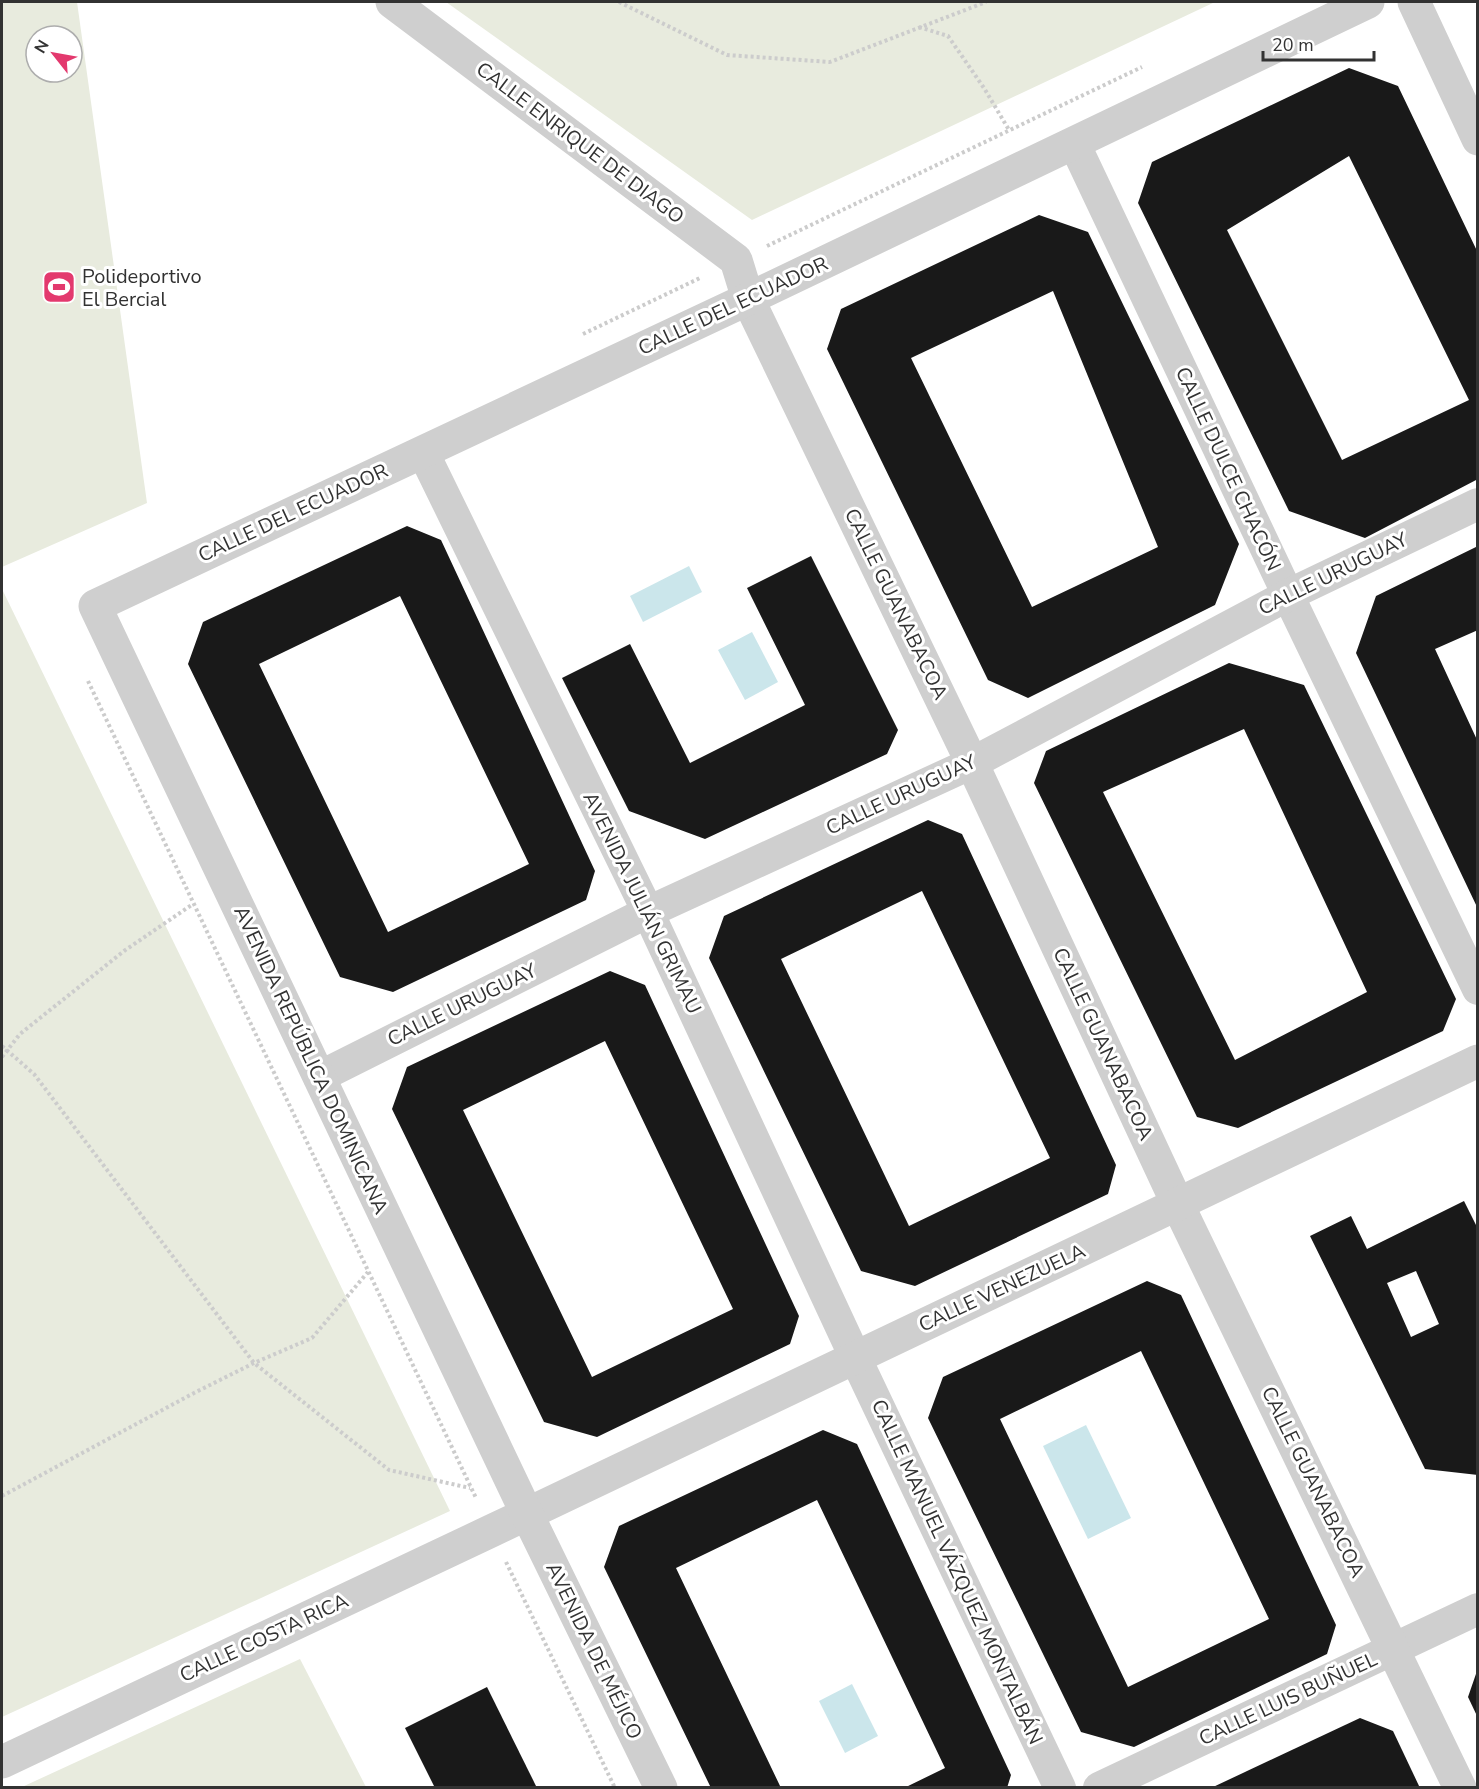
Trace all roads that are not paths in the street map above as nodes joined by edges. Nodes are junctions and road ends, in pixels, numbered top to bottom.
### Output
1 (392, 2) edge
2 (1368, 2) edge
3 (1413, 2) edge
4 (1478, 139) edge
5 (1074, 143) junction
6 (748, 299) junction
7 (423, 452) junction
8 (1478, 504) edge
9 (1287, 596) junction
10 (94, 606) joint
11 (972, 763) junction
12 (648, 912) junction
13 (1478, 989) edge
14 (1478, 1061) edge
15 (318, 1077) junction
16 (1178, 1205) junction
17 (855, 1357) junction
18 (527, 1514) junction
19 (1478, 1609) edge
20 (1395, 1650) junction
21 (2, 1762) edge
22 (661, 1788) edge
23 (1060, 1788) edge
24 (1099, 1788) edge
25 (1460, 1788) edge

1 - 6 street, CALLE ENRIQUE DE DIAGO
2 - 5 street, CALLE DEL ECUADOR
3 - 4 street
5 - 6 street, CALLE DEL ECUADOR
5 - 9 street, CALLE DULCE CHACÓN
6 - 7 street, CALLE DEL ECUADOR
6 - 11 street, CALLE GUANABACOA
7 - 10 street, CALLE DEL ECUADOR
7 - 12 street, AVENIDA JULIÁN GRIMAU
8 - 9 street, CALLE URUGUAY
9 - 11 street, CALLE URUGUAY
9 - 13 street, CALLE DULCE CHACÓN
10 - 15 street, AVENIDA REPÚBLICA DOMINICANA
11 - 12 street, CALLE URUGUAY
11 - 16 street, CALLE GUANABACOA
12 - 15 street, CALLE URUGUAY
12 - 17 street, AVENIDA JULIÁN GRIMAU
14 - 16 street, CALLE VENEZUELA
15 - 18 street, AVENIDA REPÚBLICA DOMINICANA
16 - 17 street, CALLE VENEZUELA
16 - 20 street, CALLE GUANABACOA
17 - 18 street, CALLE VENEZUELA
17 - 23 street, CALLE MANUEL VÁZQUEZ MONTALBÁN
18 - 21 street, CALLE COSTA RICA
18 - 22 street, AVENIDA DE MÉJICO
19 - 20 street, CALLE LUIS BUÑUEL
20 - 24 street, CALLE LUIS BUÑUEL
20 - 25 street, CALLE GUANABACOA

